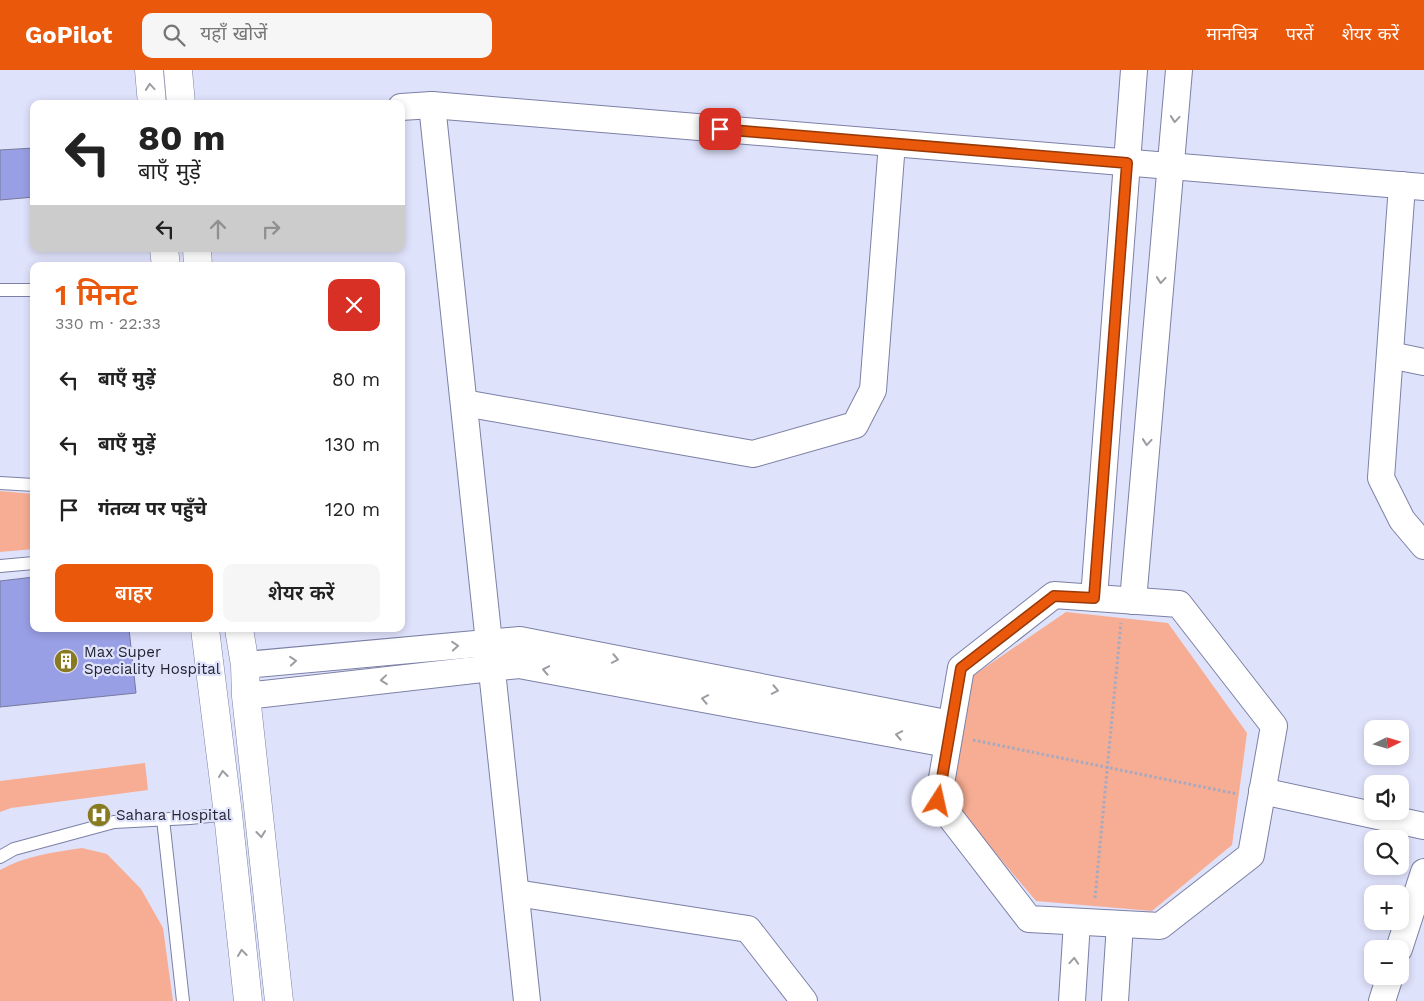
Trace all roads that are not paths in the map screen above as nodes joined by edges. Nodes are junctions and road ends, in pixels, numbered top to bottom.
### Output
1 (149, 70) edge
2 (178, 70) edge
3 (1134, 70) edge
4 (1179, 70) edge
5 (152, 100) edge
6 (181, 100) edge
7 (432, 105) junction
8 (405, 107) edge
9 (892, 143) junction
10 (1127, 163) junction
11 (1171, 166) junction
12 (1413, 186) edge
13 (0, 290) edge
14 (30, 290) edge
15 (1390, 355) junction
16 (1424, 362) edge
17 (464, 403) junction
18 (0, 483) edge
19 (30, 485) edge
20 (1424, 546) edge
21 (30, 563) edge
22 (0, 566) edge
23 (1094, 598) junction
24 (1128, 600) junction
25 (205, 632) edge
26 (239, 632) edge
27 (491, 655) junction
28 (244, 665) junction
29 (246, 696) junction
30 (949, 734) junction
31 (1262, 795) junction
32 (228, 814) junction
33 (163, 818) junction
34 (1424, 826) edge
35 (0, 857) edge
36 (1424, 872) edge
37 (516, 893) junction
38 (1085, 922) junction
39 (1120, 924) junction
40 (1402, 940) edge
41 (1387, 985) edge
42 (183, 1001) edge
43 (248, 1001) edge
44 (280, 1001) edge
45 (527, 1001) edge
46 (804, 1001) edge
47 (1072, 1001) edge
48 (1115, 1001) edge
49 (1382, 1001) edge

5 -> 1 street
2 - 6 street
3 - 10 street
4 -> 11 street
7 - 8 street
7 - 9 street
7 - 17 street
9 - 10 street
9 - 17 street
10 - 11 street
10 - 23 street
11 - 12 street
11 -> 24 street
12 - 15 street
13 - 14 lane
15 - 16 street
15 - 20 street
17 - 27 street
18 - 19 lane
21 - 22 lane
23 - 24 street
23 - 30 street
24 - 31 street
32 -> 25 street
26 - 28 street
28 -> 27 street
27 -> 29 street
27 - 30 street
27 - 37 street
28 - 29 street
29 -> 44 street
30 - 38 street
31 - 34 street
31 - 39 street
32 - 33 lane
43 -> 32 street
33 - 35 lane
33 - 42 lane
36 - 40 street
37 - 45 street
37 - 46 street
38 - 39 street
47 -> 38 street
39 - 48 street
41 - 49 street

